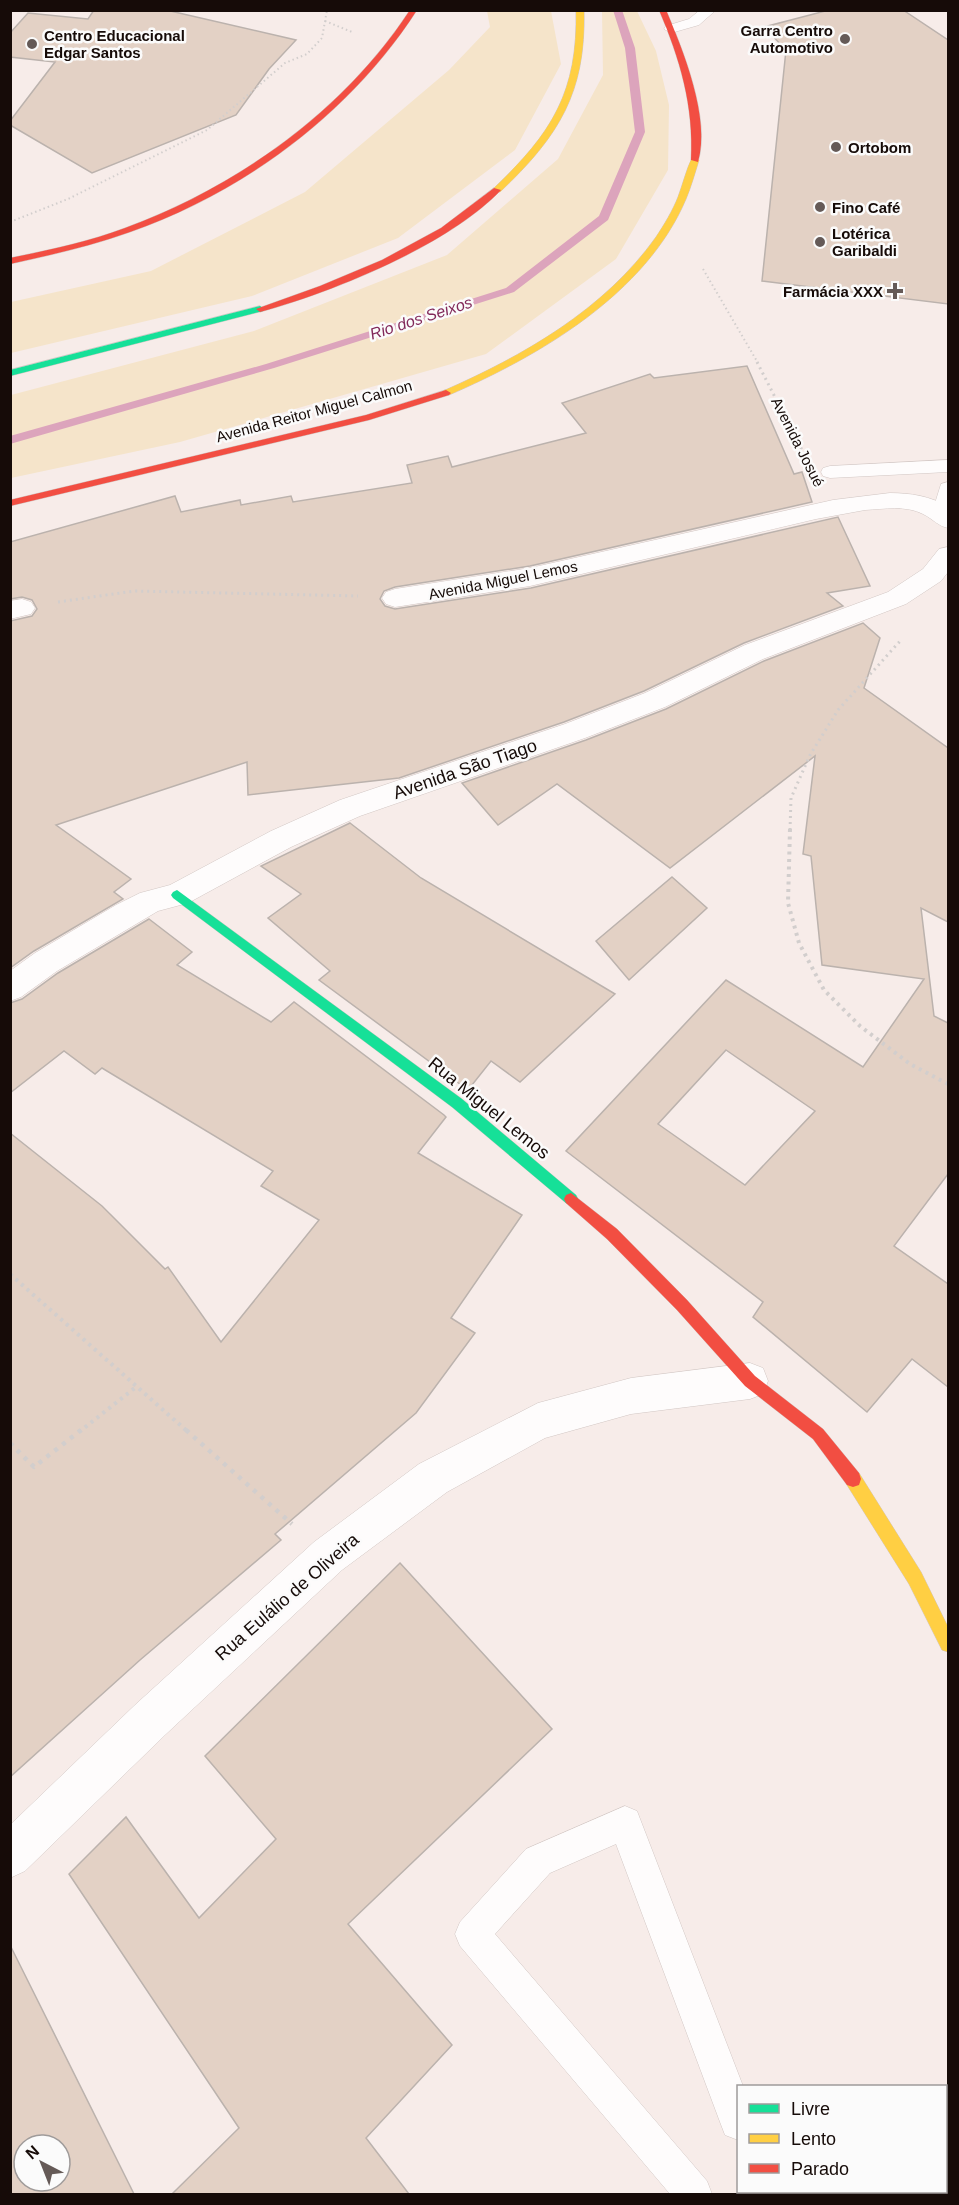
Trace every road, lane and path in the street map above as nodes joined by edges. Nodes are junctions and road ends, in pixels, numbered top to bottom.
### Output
1 (327, 10) edge
2 (414, 10) edge
3 (580, 10) edge
4 (662, 10) edge
5 (709, 10) edge
6 (671, 30) junction
7 (10, 222) edge
8 (10, 261) edge
9 (703, 269) dead end
10 (10, 373) edge
11 (948, 466) edge
12 (830, 472) dead end
13 (948, 488) edge
14 (10, 503) edge
15 (832, 510) junction
16 (945, 516) edge
17 (940, 565) edge
18 (395, 598) joint
19 (16, 609) edge
20 (177, 895) junction
21 (10, 988) edge
22 (948, 1084) edge
23 (10, 1274) edge
24 (750, 1381) junction
25 (136, 1387) junction
26 (10, 1443) edge
27 (328, 1556) junction
28 (948, 1644) edge
29 (10, 1856) edge
30 (737, 2119) edge
31 (694, 2194) edge

1 - 7 path
2 - 8 main road
3 - 10 main road
4 - 6 main road, Avenida Reitor Miguel Calmon
5 - 6 lane
6 - 14 main road, Avenida Reitor Miguel Calmon
9 - 15 path, Avenida Josué
11 - 12 lane
13 - 16 lane
15 - 16 street, Avenida Miguel Lemos
15 - 18 street, Avenida Miguel Lemos
17 - 20 street, Avenida São Tiago
17 - 22 path
18 - 19 path
20 - 21 street, Avenida São Tiago
20 - 24 main road, Rua Miguel Lemos
23 - 25 path
24 - 27 street, Rua Eulálio de Oliveira
24 - 28 main road
25 - 26 path
25 - 27 path
27 - 29 street, Rua Eulálio de Oliveira
30 - 31 lane

